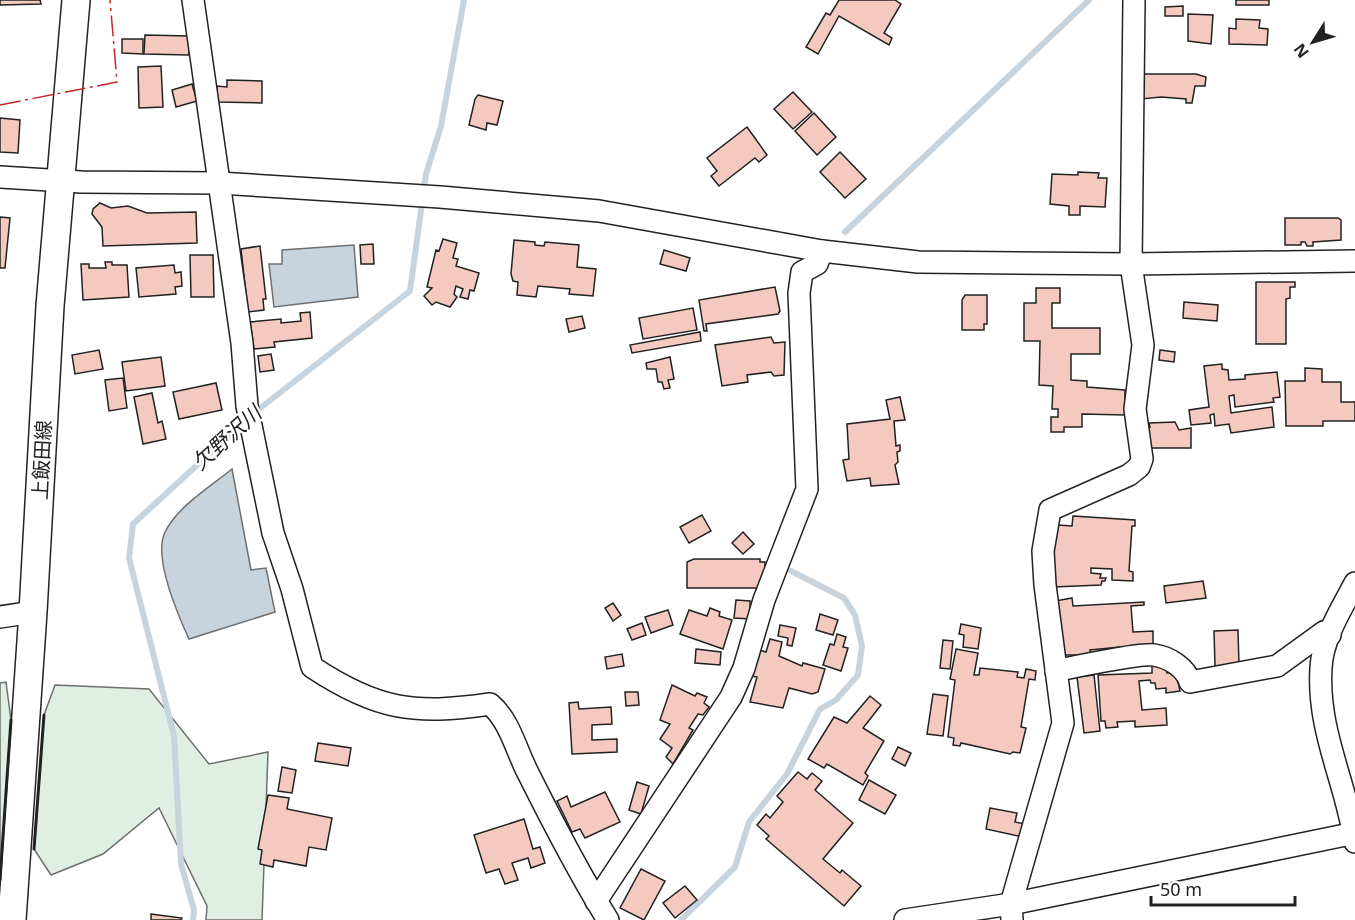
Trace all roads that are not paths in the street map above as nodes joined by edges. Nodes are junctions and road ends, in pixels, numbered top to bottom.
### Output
1 (76, 0) edge
2 (193, 0) edge
3 (1134, 0) edge
4 (0, 177) edge
5 (59, 180) junction
6 (219, 183) junction
7 (822, 251) junction
8 (1355, 261) edge
9 (1131, 264) junction
10 (1355, 583) edge
11 (33, 612) junction
12 (0, 617) edge
13 (1330, 635) junction
14 (1056, 671) junction
15 (1354, 836) edge
16 (596, 901) junction
17 (1012, 912) edge
18 (12, 920) edge
19 (608, 920) edge
20 (905, 920) edge

1 - 5 main road, 上飯田線
2 - 6 street
3 - 9 street
4 - 5 street
5 - 6 street
5 - 11 main road, 上飯田線
6 - 7 street
6 - 16 street
7 - 9 street
7 - 16 street
8 - 9 street
9 - 14 street
10 - 13 street
11 - 12 street
11 - 18 main road, 上飯田線
13 - 14 street
13 - 15 street
14 - 17 street
15 - 17 street
16 - 19 street
17 - 20 street

